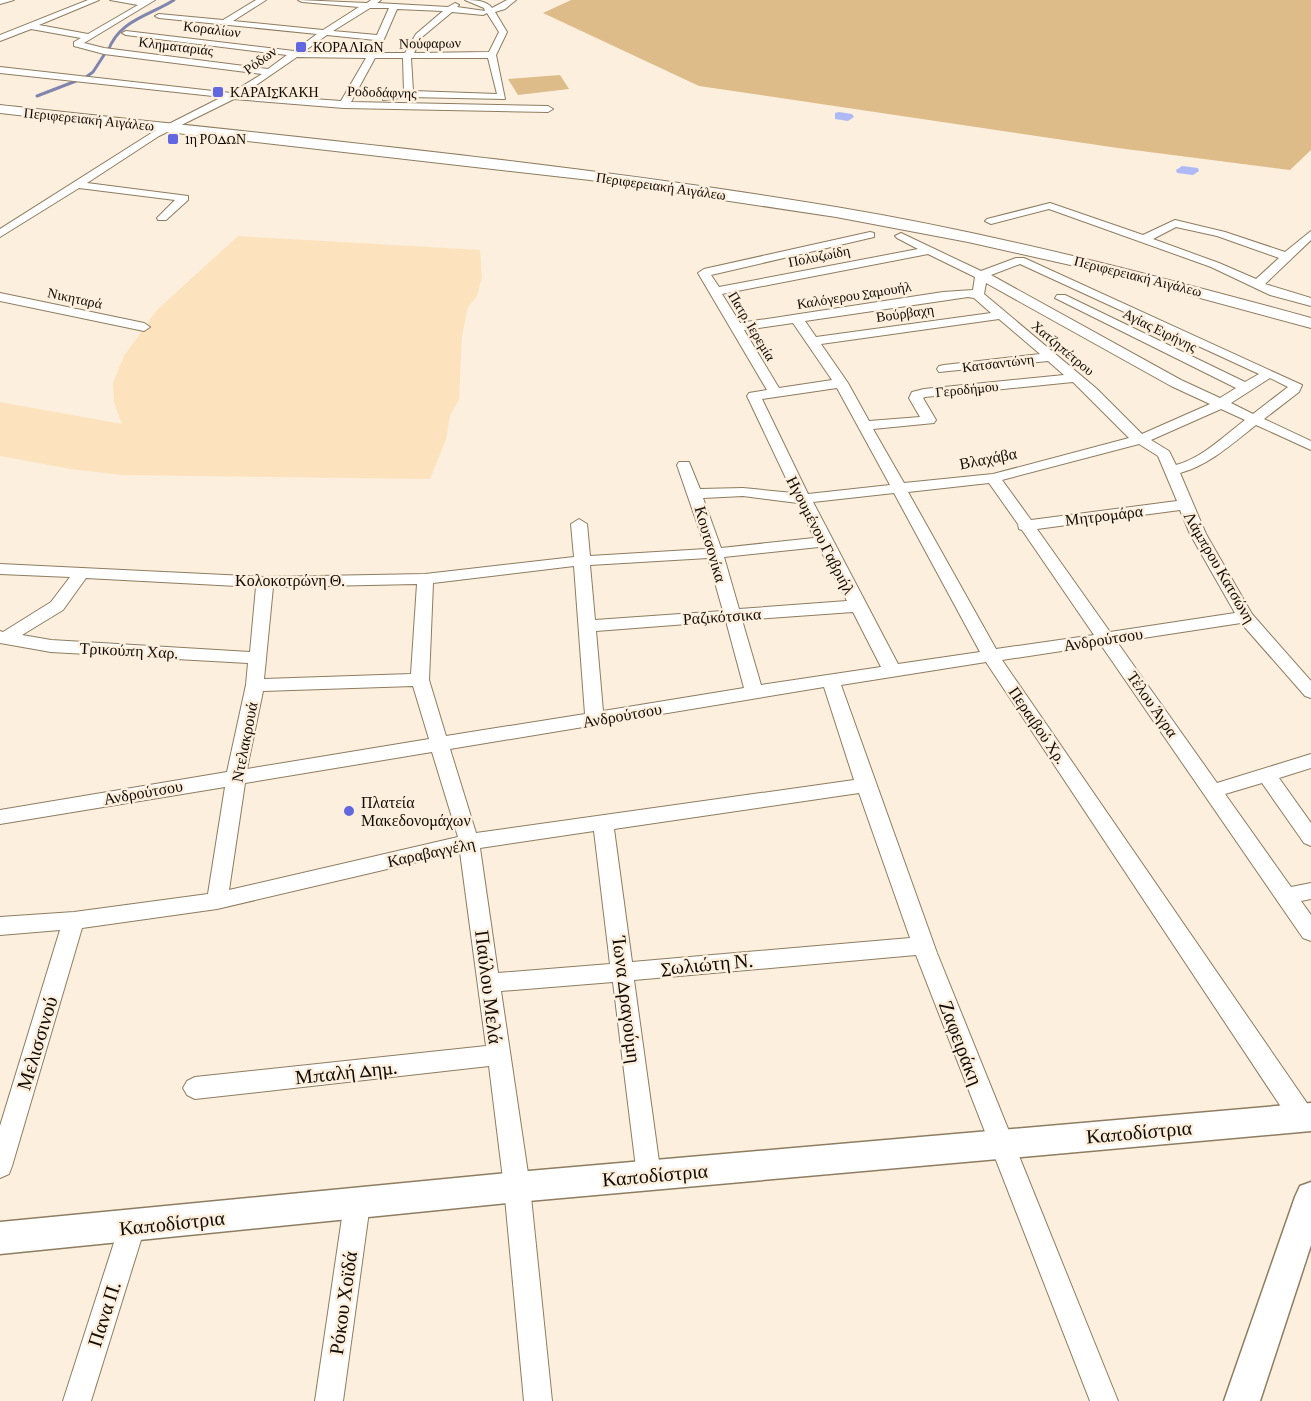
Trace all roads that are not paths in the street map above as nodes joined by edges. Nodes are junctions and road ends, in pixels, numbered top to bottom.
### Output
1 (10, 0) edge
2 (95, 0) edge
3 (114, 0) edge
4 (262, 0) edge
5 (302, 0) edge
6 (377, 0) edge
7 (464, 0) edge
8 (469, 0) edge
9 (512, 0) edge
10 (312, 1) edge
11 (0, 2) edge
12 (148, 2) edge
13 (365, 7) junction
14 (394, 7) junction
15 (448, 8) junction
16 (489, 10) junction
17 (159, 16) dead end
18 (226, 21) junction
19 (30, 26) junction
20 (126, 33) dead end
21 (323, 33) junction
22 (1, 37) edge
23 (91, 37) junction
24 (378, 38) junction
25 (194, 40) junction
26 (296, 53) junction
27 (492, 56) junction
28 (162, 57) junction
29 (371, 57) junction
30 (407, 57) junction
31 (0, 70) edge
32 (271, 72) junction
33 (409, 94) junction
34 (232, 97) junction
35 (0, 102) edge
36 (219, 103) junction
37 (344, 105) junction
38 (355, 105) junction
39 (0, 109) edge
40 (548, 109) dead end
41 (181, 126) junction
42 (130, 152) junction
43 (80, 185) junction
44 (162, 218) dead end
45 (991, 221) dead end
46 (0, 234) edge
47 (870, 234) dead end
48 (1311, 234) edge
49 (902, 236) dead end
50 (1144, 239) junction
51 (930, 250) junction
52 (1286, 256) junction
53 (981, 275) junction
54 (1257, 285) junction
55 (1084, 289) junction
56 (714, 292) junction
57 (978, 294) junction
58 (0, 297) edge
59 (1061, 298) junction
60 (1311, 302) edge
61 (1040, 308) junction
62 (1311, 311) edge
63 (1001, 315) junction
64 (797, 319) junction
65 (1311, 323) edge
66 (144, 327) dead end
67 (735, 328) junction
68 (814, 341) junction
69 (1051, 357) junction
70 (944, 369) dead end
71 (1269, 373) junction
72 (1076, 378) junction
73 (841, 383) junction
74 (1246, 388) junction
75 (775, 393) junction
76 (1219, 405) junction
77 (1252, 420) junction
78 (864, 426) junction
79 (1141, 439) junction
80 (1311, 447) edge
81 (684, 465) dead end
82 (1171, 471) junction
83 (993, 478) junction
84 (900, 489) junction
85 (696, 494) junction
86 (803, 500) junction
87 (1184, 505) junction
88 (579, 524) dead end
89 (1024, 526) junction
90 (824, 542) junction
91 (715, 553) junction
92 (580, 561) junction
93 (0, 569) edge
94 (81, 574) junction
95 (425, 579) junction
96 (265, 582) junction
97 (857, 606) junction
98 (731, 615) junction
99 (1245, 616) junction
100 (587, 626) junction
101 (3, 638) edge
102 (1108, 639) junction
103 (991, 656) junction
104 (259, 658) junction
105 (893, 672) junction
106 (420, 680) junction
107 (831, 681) junction
108 (255, 685) junction
109 (754, 692) junction
110 (1311, 692) edge
111 (595, 720) junction
112 (439, 745) junction
113 (1311, 761) edge
114 (1267, 776) junction
115 (236, 777) junction
116 (865, 785) junction
117 (1213, 791) junction
118 (0, 817) edge
119 (603, 824) junction
120 (1311, 838) edge
121 (469, 842) junction
122 (1311, 891) edge
123 (1286, 896) junction
124 (217, 901) junction
125 (74, 921) junction
126 (0, 926) edge
127 (1311, 932) edge
128 (924, 946) junction
129 (623, 971) junction
130 (489, 983) junction
131 (497, 1055) junction
132 (195, 1088) dead end
133 (1307, 1117) edge
134 (999, 1144) junction
135 (0, 1166) edge
136 (649, 1176) junction
137 (517, 1187) junction
138 (357, 1204) junction
139 (1309, 1210) edge
140 (132, 1227) junction
141 (0, 1238) edge
142 (76, 1401) edge
143 (329, 1401) edge
144 (538, 1401) edge
145 (1104, 1401) edge
146 (1242, 1401) edge

1 - 11 street
2 - 19 street
3 - 12 street
4 - 18 street
5 - 10 street
6 - 13 street, Ρόδων
7 - 15 street
8 - 16 street
9 - 16 street
10 - 13 street
12 - 23 street
13 - 14 street
13 - 21 street, Ρόδων
14 - 15 street
14 - 24 street
15 - 16 street
15 - 30 street
16 - 27 street
17 - 18 street
18 - 21 street
18 - 25 street
19 - 22 street
19 - 23 street
20 - 25 street, Κοραλίων
21 - 24 street
21 - 26 street, Ρόδων
23 - 28 street, Κληματαριάς
24 - 29 street
25 - 26 street, Κοραλίων
25 - 28 street
26 - 29 street, Νούφαρων
26 - 32 street, Ρόδων
27 - 30 street, Νούφαρων
27 - 33 street
28 - 32 street, Κληματαριάς
29 - 30 street, Νούφαρων
29 - 37 street
30 - 33 street
31 - 34 street, Ροδοδάφνης
32 - 34 street, Ρόδων
33 - 38 street
34 - 36 street, Ρόδων
34 - 37 street, Ροδοδάφνης
35 - 41 main road, Περιφερειακή Αιγάλεω
36 - 41 street, Ρόδων
36 - 41 street, Ρόδων
37 - 38 street, Ροδοδάφνης
38 - 40 street, Ροδοδάφνης
39 - 41 main road, Περιφερειακή Αιγάλεω
41 - 42 street, Ρόδων
41 - 42 street, Ρόδων
41 - 62 main road, Περιφερειακή Αιγάλεω
41 - 65 main road, Περιφερειακή Αιγάλεω
42 - 43 street, Ρόδων
43 - 44 street
43 - 46 street, Ρόδων
45 - 50 street
47 - 56 street, Πατρ. Ιερεμία
48 - 52 street
49 - 51 street
50 - 52 street
50 - 54 street
51 - 53 street
51 - 56 street, Πολυζωίδη
52 - 54 street
53 - 55 street
53 - 57 street
53 - 61 street
54 - 60 street
55 - 59 street
55 - 71 street
56 - 67 street, Πατρ. Ιερεμία
57 - 63 street, Χατζηπέτρου
57 - 64 street, Καλόγερου Σαμουήλ
58 - 66 street, Νικηταρά
59 - 61 street
59 - 74 street, Αγίας Ειρήνης
61 - 76 street
63 - 68 street, Βούρβαχη
63 - 69 street, Χατζηπέτρου
64 - 67 street, Καλόγερου Σαμουήλ
64 - 68 street, Περαιβού Χρ.
67 - 75 street, Πατρ. Ιερεμία
68 - 73 street, Περαιβού Χρ.
69 - 70 street, Κατσαντώνη
69 - 72 street, Χατζηπέτρου
71 - 74 street, Βλαχάβα
71 - 77 street
72 - 78 street, Γεροδήμου
72 - 79 street, Χατζηπέτρου
73 - 75 street
73 - 78 street, Περαιβού Χρ.
74 - 76 street, Βλαχάβα
75 - 86 street, Ηγουμένου Γαβριήλ
76 - 77 street
76 - 79 street, Βλαχάβα
77 - 80 street
77 - 82 street
78 - 84 street, Περαιβού Χρ.
79 - 82 street, Λάμπρου Κατσώνη
79 - 83 street, Βλαχάβα
81 - 85 street, Κουτσονίκα
82 - 87 street, Λάμπρου Κατσώνη
83 - 84 street, Βλαχάβα
83 - 89 street, Τέλου Άγρα
84 - 86 street, Βλαχάβα
84 - 103 street, Περαιβού Χρ.
85 - 86 street, Βλαχάβα
85 - 91 street, Κουτσονίκα
86 - 90 street, Ηγουμένου Γαβριήλ
87 - 89 street, Μητρομάρα
87 - 99 street, Λάμπρου Κατσώνη
88 - 92 street
89 - 102 street, Τέλου Άγρα
90 - 91 street, Κολοκοτρώνη Θ.
90 - 97 street, Ηγουμένου Γαβριήλ
91 - 92 street, Κολοκοτρώνη Θ.
91 - 98 street, Κουτσονίκα
92 - 95 street, Κολοκοτρώνη Θ.
92 - 100 street
93 - 94 street, Κολοκοτρώνη Θ.
94 - 96 street, Κολοκοτρώνη Θ.
94 - 101 street
95 - 96 street, Κολοκοτρώνη Θ.
95 - 106 street, Παύλου Μελά
96 - 104 street, Ντελακρουά
97 - 98 street, Ραζικότσικα
97 - 105 street, Ηγουμένου Γαβριήλ
98 - 100 street, Ραζικότσικα
98 - 109 street, Κουτσονίκα
99 - 102 street, Ανδρούτσου
99 - 110 street, Λάμπρου Κατσώνη
100 - 111 street
101 - 104 street, Τρικούπη Χαρ.
102 - 103 street, Ανδρούτσου
102 - 117 street, Τέλου Άγρα
103 - 105 street, Ανδρούτσου
103 - 133 street, Περαιβού Χρ.
104 - 108 street, Ντελακρουά
105 - 107 street, Ανδρούτσου
106 - 108 street
106 - 112 street, Παύλου Μελά
107 - 109 street, Ανδρούτσου
107 - 116 street, Ζαφειράκη
108 - 115 street, Ντελακρουά
109 - 111 street, Ανδρούτσου
111 - 112 street, Ανδρούτσου
112 - 115 street, Ανδρούτσου
112 - 121 street, Παύλου Μελά
113 - 114 street
114 - 117 street
114 - 120 street
115 - 118 street, Ανδρούτσου
115 - 124 street, Ντελακρουά
116 - 119 street, Καραβαγγέλη
116 - 128 street, Ζαφειράκη
117 - 123 street, Τέλου Άγρα
119 - 121 street, Καραβαγγέλη
119 - 129 street, Ίωνα Δραγούμη
121 - 124 street, Καραβαγγέλη
121 - 130 street, Παύλου Μελά
122 - 123 street
123 - 127 street, Τέλου Άγρα
124 - 125 street, Καραβαγγέλη
125 - 126 street, Καραβαγγέλη
125 - 135 street, Μελισσινού
128 - 129 street, Σωλιώτη Ν.
128 - 134 street, Ζαφειράκη
129 - 130 street, Σωλιώτη Ν.
129 - 136 street, Ίωνα Δραγούμη
130 - 131 street, Παύλου Μελά
131 - 132 street, Μπαλή Δημ.
131 - 137 street, Παύλου Μελά
133 - 134 street, Καποδίστρια
134 - 136 street, Καποδίστρια
134 - 145 street, Ζαφειράκη
136 - 137 street, Καποδίστρια
137 - 138 street, Καποδίστρια
137 - 144 street, Παύλου Μελά
138 - 140 street, Καποδίστρια
138 - 143 street, Ρόκου Χοϊδά
139 - 146 street
140 - 141 street, Καποδίστρια
140 - 142 street, Πανα Π.

